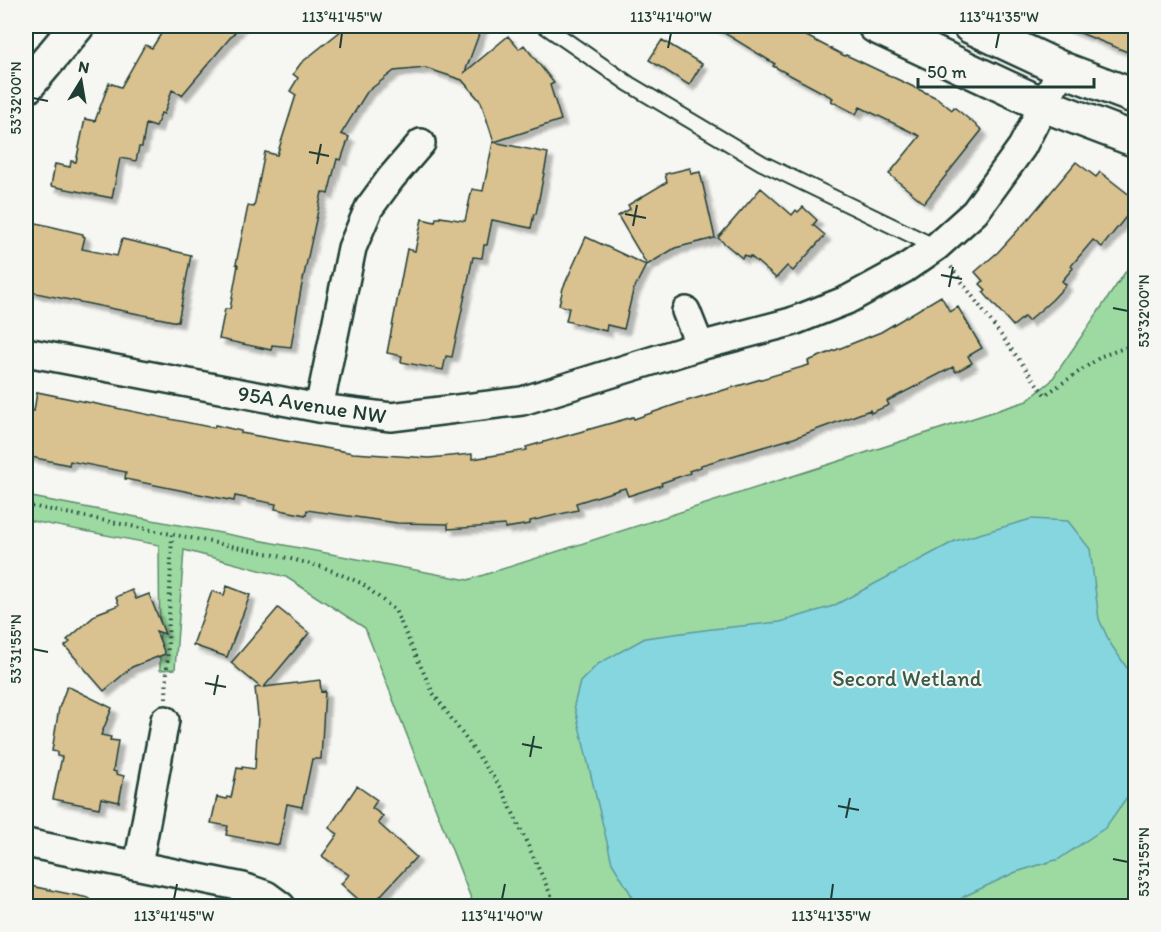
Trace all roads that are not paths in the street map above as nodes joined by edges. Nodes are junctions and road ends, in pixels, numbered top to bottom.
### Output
1 (77, 26) edge
2 (545, 26) edge
3 (875, 26) edge
4 (970, 26) edge
5 (1062, 69) junction
6 (26, 87) edge
7 (1136, 97) edge
8 (1044, 105) junction
9 (1136, 140) edge
10 (421, 143) dead end
11 (936, 247) junction
12 (686, 311) dead end
13 (700, 346) junction
14 (26, 352) edge
15 (319, 408) junction
16 (165, 720) road end
17 (26, 843) edge
18 (138, 865) junction
19 (274, 901) edge

1 - 6 street
2 - 11 lane
3 - 8 street
4 - 5 street
5 - 7 street
5 - 8 street, 95A Avenue NW
8 - 9 street
8 - 11 street, 95A Avenue NW
10 - 15 street
11 - 13 street, 95A Avenue NW
12 - 13 street
13 - 15 street, 95A Avenue NW
14 - 15 street, 95A Avenue NW
16 - 18 street
17 - 18 street
18 - 19 street

